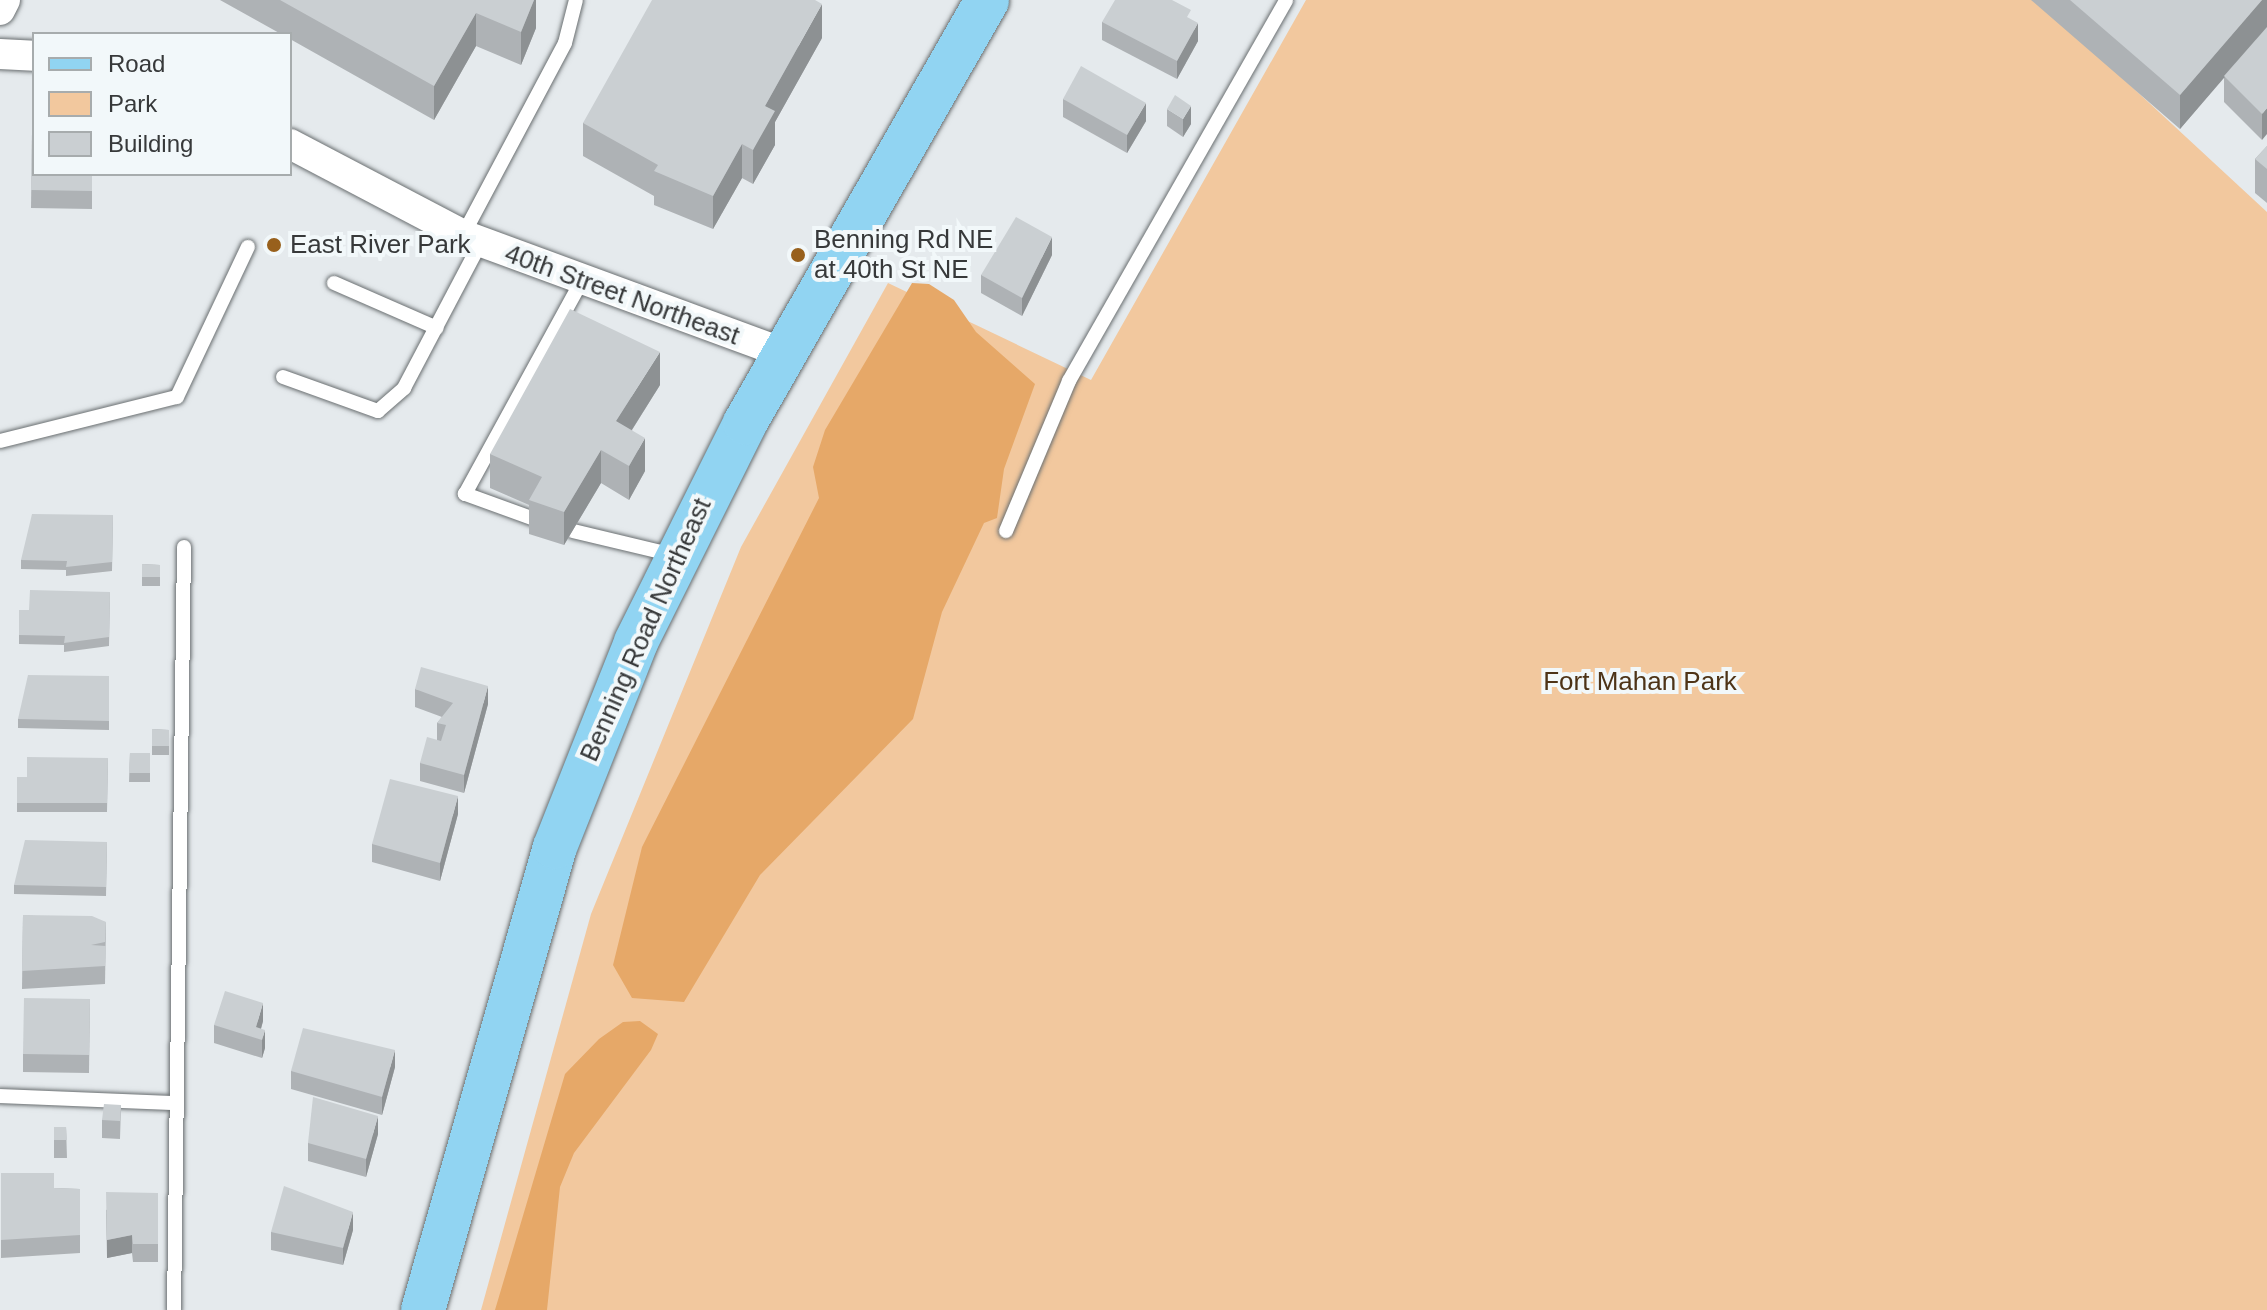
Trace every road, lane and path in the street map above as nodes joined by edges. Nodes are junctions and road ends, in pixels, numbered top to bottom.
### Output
1 (5, 0) edge
2 (576, 0) edge
3 (987, 0) edge
4 (1286, 0) edge
5 (0, 10) edge
6 (0, 54) edge
7 (32, 56) edge
8 (292, 145) edge
9 (472, 238) junction
10 (248, 247) dead end
11 (334, 283) dead end
12 (580, 284) junction
13 (437, 328) junction
14 (786, 354) junction
15 (283, 377) dead end
16 (0, 441) edge
17 (537, 520) edge
18 (573, 531) edge
19 (1006, 531) dead end
20 (184, 547) dead end
21 (676, 555) junction
22 (0, 1096) edge
23 (177, 1103) junction
24 (174, 1310) edge
25 (423, 1310) edge

1 - 5 street
2 - 9 lane
3 - 14 main road, Benning Road Northeast
4 - 19 lane
6 - 7 street
8 - 9 street, 40th Street Northeast
9 - 12 street, 40th Street Northeast
9 - 13 lane
10 - 16 lane
11 - 13 lane
12 - 14 street, 40th Street Northeast
12 - 17 lane
13 - 15 lane
14 - 21 main road, Benning Road Northeast
18 - 21 lane
20 - 23 lane
21 - 25 main road, Benning Road Northeast
22 - 23 lane
23 - 24 lane

